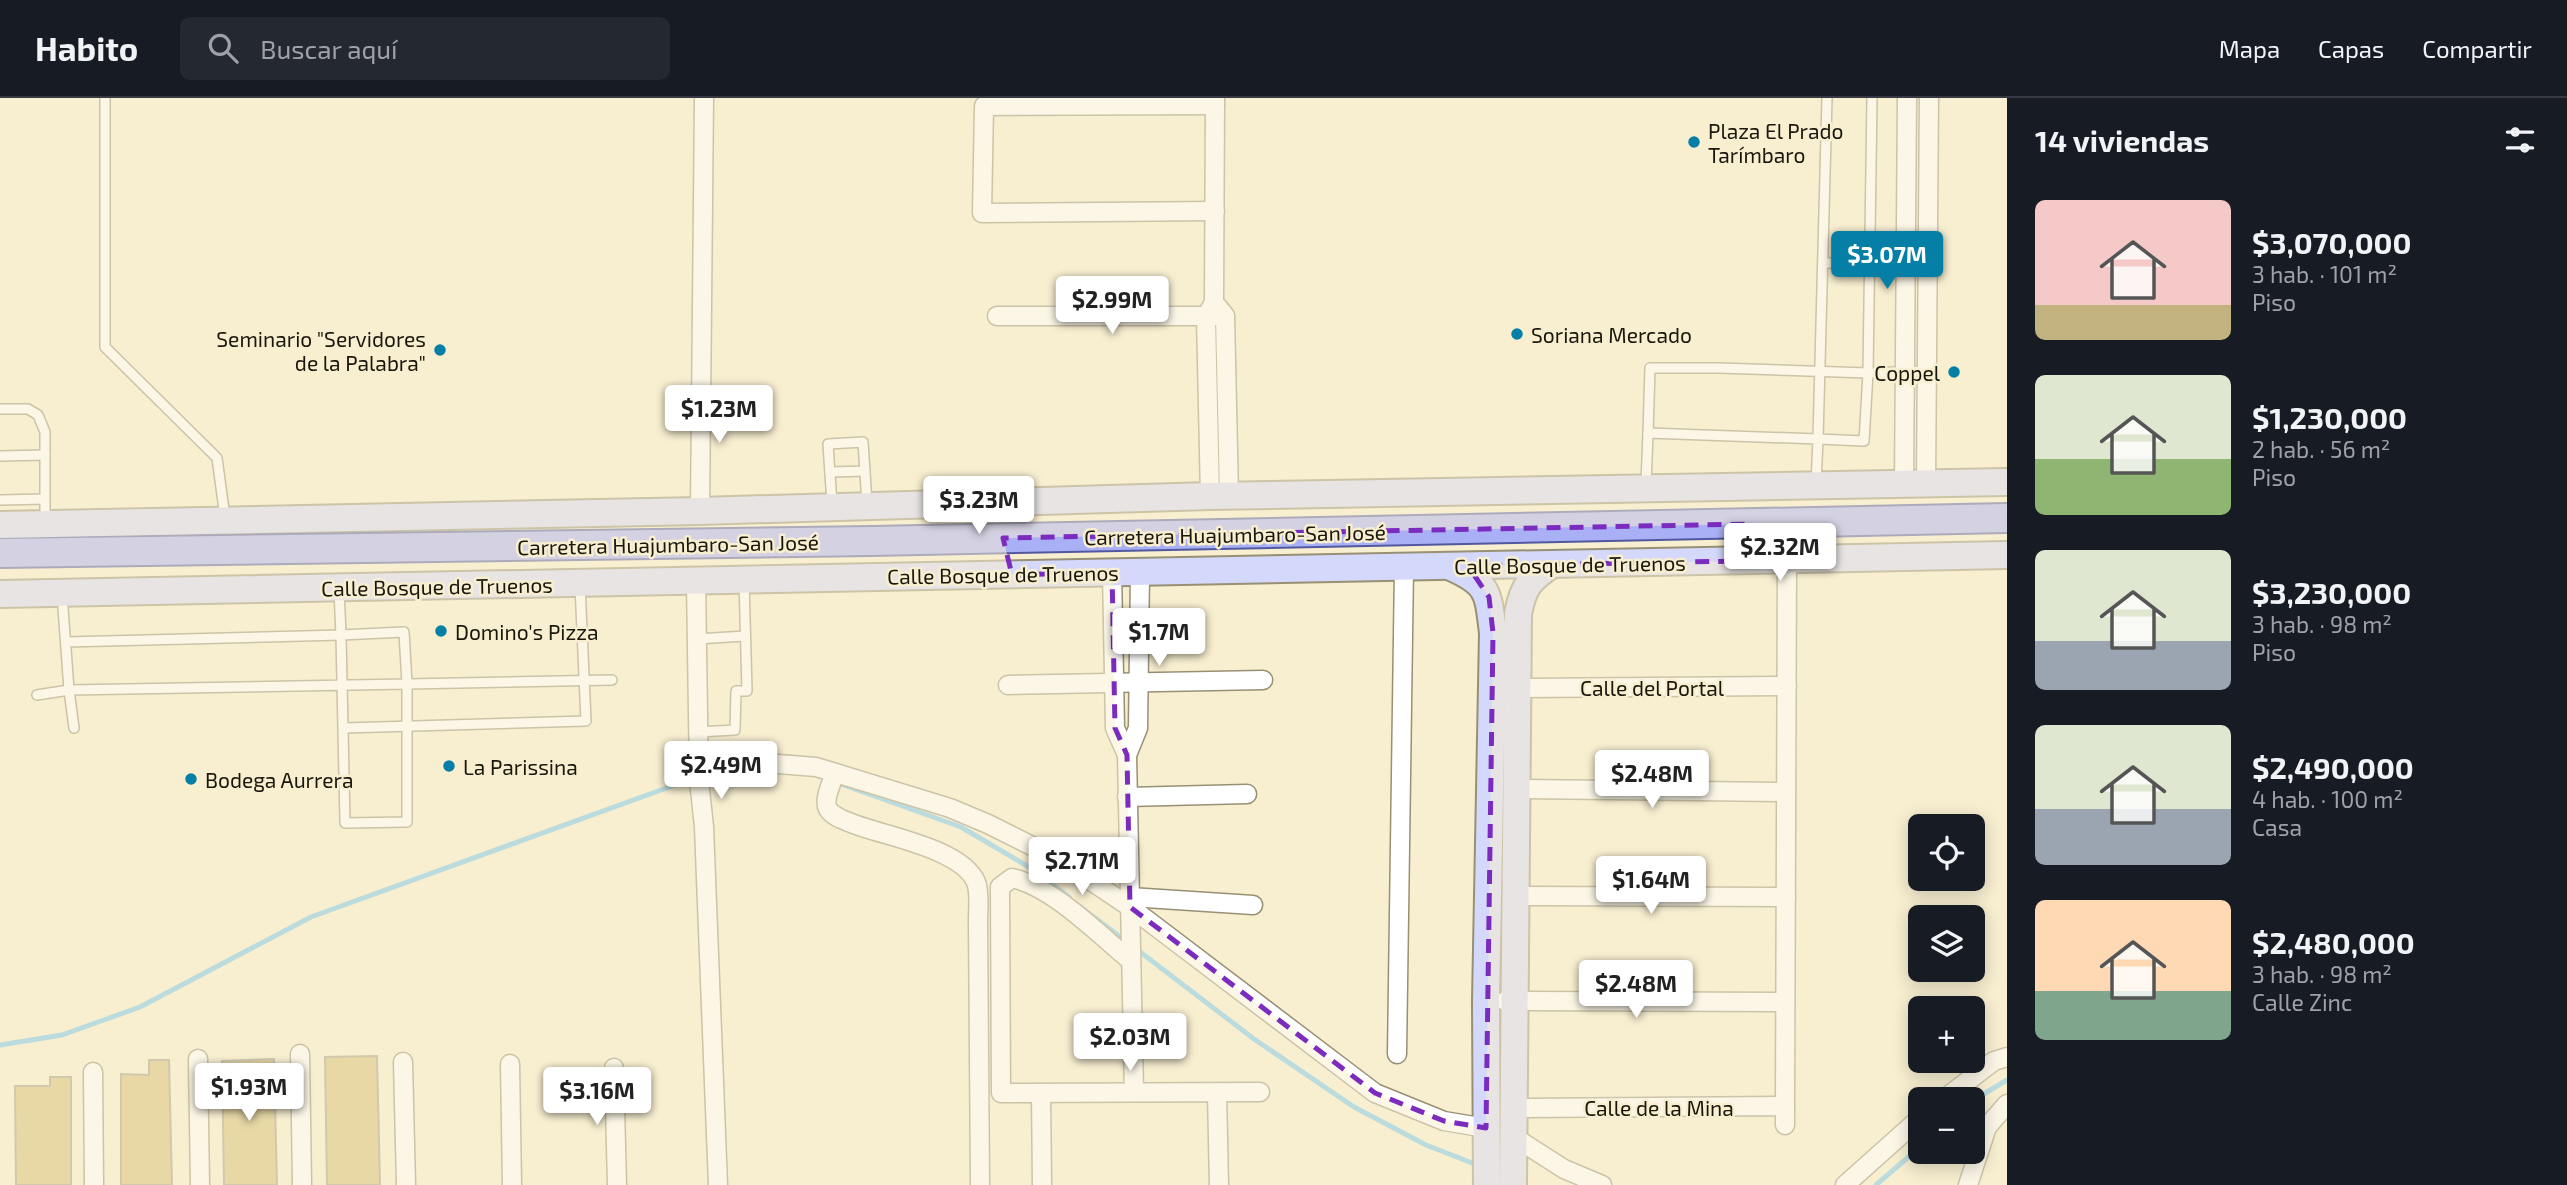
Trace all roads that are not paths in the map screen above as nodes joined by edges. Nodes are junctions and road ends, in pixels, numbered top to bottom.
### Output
1 (105, 98) edge
2 (704, 98) edge
3 (1827, 98) edge
4 (1872, 98) edge
5 (1907, 98) edge
6 (1929, 98) edge
7 (1215, 102) edge
8 (1215, 211) junction
9 (1869, 262) junction
10 (1907, 262) junction
11 (1824, 263) junction
12 (1928, 264) junction
13 (1215, 312) junction
14 (997, 316) dead end
15 (1928, 371) junction
16 (1820, 372) junction
17 (1868, 373) junction
18 (1904, 373) junction
19 (0, 409) edge
20 (1648, 433) junction
21 (1818, 439) junction
22 (45, 455) junction
23 (0, 456) edge
24 (865, 471) junction
25 (830, 472) junction
26 (2007, 482) edge
27 (1915, 483) junction
28 (1816, 486) junction
29 (1738, 488) junction
30 (1646, 489) junction
31 (1219, 496) junction
32 (0, 500) edge
33 (1016, 502) junction
34 (864, 505) junction
35 (832, 506) junction
36 (699, 511) junction
37 (45, 512) junction
38 (2007, 518) edge
39 (226, 521) junction
40 (1752, 524) junction
41 (0, 525) edge
42 (1003, 538) junction
43 (872, 541) junction
44 (0, 553) edge
45 (2007, 555) edge
46 (1787, 559) junction
47 (1739, 561) junction
48 (1552, 564) junction
49 (1450, 566) junction
50 (1404, 567) junction
51 (1112, 572) junction
52 (1139, 572) junction
53 (1012, 575) junction
54 (859, 576) junction
55 (744, 579) junction
56 (696, 580) junction
57 (580, 583) junction
58 (339, 587) junction
59 (62, 593) junction
60 (0, 594) edge
61 (1505, 633) junction
62 (341, 635) junction
63 (745, 636) junction
64 (697, 639) junction
65 (66, 642) junction
66 (612, 680) dead end
67 (1263, 680) dead end
68 (584, 681) junction
69 (1140, 682) junction
70 (1113, 683) junction
71 (342, 684) junction
72 (407, 684) junction
73 (1008, 685) dead end
74 (1787, 686) junction
75 (1517, 688) junction
76 (69, 690) junction
77 (37, 695) dead end
78 (74, 728) dead end
79 (344, 728) junction
80 (407, 728) junction
81 (698, 732) junction
82 (1127, 755) junction
83 (699, 772) junction
84 (835, 775) junction
85 (1518, 789) junction
86 (1786, 792) junction
87 (1247, 794) dead end
88 (1128, 797) junction
89 (1517, 896) junction
90 (1786, 897) junction
91 (1253, 905) dead end
92 (1130, 907) junction
93 (1131, 954) junction
94 (1486, 1001) junction
95 (1515, 1001) junction
96 (1785, 1002) junction
97 (300, 1054) dead end
98 (1398, 1054) dead end
99 (2007, 1057) edge
100 (198, 1059) dead end
101 (403, 1062) dead end
102 (510, 1064) dead end
103 (614, 1068) dead end
104 (93, 1072) dead end
105 (1960, 1087) edge
106 (1134, 1092) junction
107 (1260, 1092) dead end
108 (1041, 1093) junction
109 (1217, 1093) junction
110 (2007, 1104) edge
111 (1785, 1106) junction
112 (1514, 1108) junction
113 (1785, 1125) dead end
114 (1908, 1129) edge
115 (1486, 1137) junction
116 (1514, 1146) junction
117 (1487, 1181) edge
118 (93, 1185) edge
119 (200, 1185) edge
120 (302, 1185) edge
121 (406, 1185) edge
122 (512, 1185) edge
123 (617, 1185) edge
124 (719, 1185) edge
125 (980, 1185) edge
126 (1042, 1185) edge
127 (1219, 1185) edge
128 (1513, 1185) edge
129 (1602, 1185) edge
130 (1845, 1185) edge
131 (1968, 1185) edge

1 - 39 lane
2 - 36 street
3 - 11 lane
4 - 9 lane
5 - 10 street
6 - 12 street
7 - 8 street
7 - 8 street
8 - 13 street
9 - 10 lane
9 - 11 lane
9 - 17 lane
10 - 12 lane
10 - 18 street
11 - 16 lane
12 - 15 street
13 - 14 street
13 - 31 street
15 - 18 lane
15 - 27 street
16 - 17 lane
16 - 20 lane
16 - 21 lane
17 - 18 lane
17 - 21 lane
18 - 27 street
19 - 22 lane
20 - 21 lane
20 - 30 lane
21 - 28 lane
22 - 23 lane
22 - 37 lane
24 - 25 lane
24 - 25 lane
24 - 34 lane
25 - 35 lane
26 - 27 street
27 - 28 street
28 - 29 street
29 - 30 street
29 - 40 street
30 - 31 street
31 - 33 street
32 - 37 lane
33 - 34 street
33 - 42 street
34 - 35 street
34 - 43 street
35 - 36 street
36 - 39 street
37 - 39 street
37 - 41 street
38 - 40 main road, Carretera Huajumbaro-San José
40 - 42 main road, Carretera Huajumbaro-San José
40 - 47 street
42 - 43 main road, Carretera Huajumbaro-San José
42 - 53 street
43 - 44 main road, Carretera Huajumbaro-San José
43 - 54 street
45 - 46 street, Calle Bosque de Truenos
46 - 47 street, Calle Bosque de Truenos
46 - 74 street
47 - 48 street, Calle Bosque de Truenos
48 - 49 street, Calle Bosque de Truenos
48 - 61 street
49 - 50 street, Calle Bosque de Truenos
49 - 61 street
50 - 52 street, Calle Bosque de Truenos
50 - 98 street
51 - 52 street, Calle Bosque de Truenos
51 - 53 street, Calle Bosque de Truenos
51 - 70 street
52 - 69 street
53 - 54 street, Calle Bosque de Truenos
54 - 55 street, Calle Bosque de Truenos
55 - 56 street, Calle Bosque de Truenos
55 - 63 lane
56 - 57 street, Calle Bosque de Truenos
56 - 64 street
57 - 58 street, Calle Bosque de Truenos
57 - 68 lane
58 - 59 street, Calle Bosque de Truenos
58 - 62 lane
59 - 60 street, Calle Bosque de Truenos
59 - 65 lane
61 - 75 street
61 - 94 street
62 - 65 lane
62 - 71 lane
62 - 72 lane
63 - 64 lane
63 - 81 lane
64 - 81 street
65 - 76 lane
66 - 68 lane
67 - 69 street
68 - 72 lane
68 - 80 lane
69 - 70 street
69 - 82 street
70 - 73 street
70 - 82 street
71 - 72 lane
71 - 76 lane
71 - 79 lane
72 - 80 lane
74 - 75 street, Calle del Portal
74 - 86 street
75 - 85 street
76 - 77 lane
76 - 78 lane
79 - 80 lane
79 - 80 lane
81 - 83 street
82 - 88 street
83 - 84 street
83 - 124 street
84 - 92 street
84 - 125 street
85 - 86 street
85 - 89 street
86 - 90 street
87 - 88 street
88 - 92 street
89 - 90 street
89 - 95 street
90 - 96 street
91 - 92 street
92 - 93 street
92 - 115 street
93 - 106 street
93 - 108 street
94 - 95 street
94 - 115 street
95 - 96 street
95 - 112 street
96 - 111 street
97 - 120 street
99 - 105 street
100 - 119 street
101 - 121 street
102 - 122 street
103 - 123 street
104 - 118 street
106 - 108 street
106 - 109 street
107 - 109 street
108 - 126 street
109 - 127 street
110 - 131 street
111 - 112 street, Calle de la Mina
111 - 113 street
112 - 116 street
114 - 130 street
115 - 117 street
116 - 128 street
116 - 129 street

